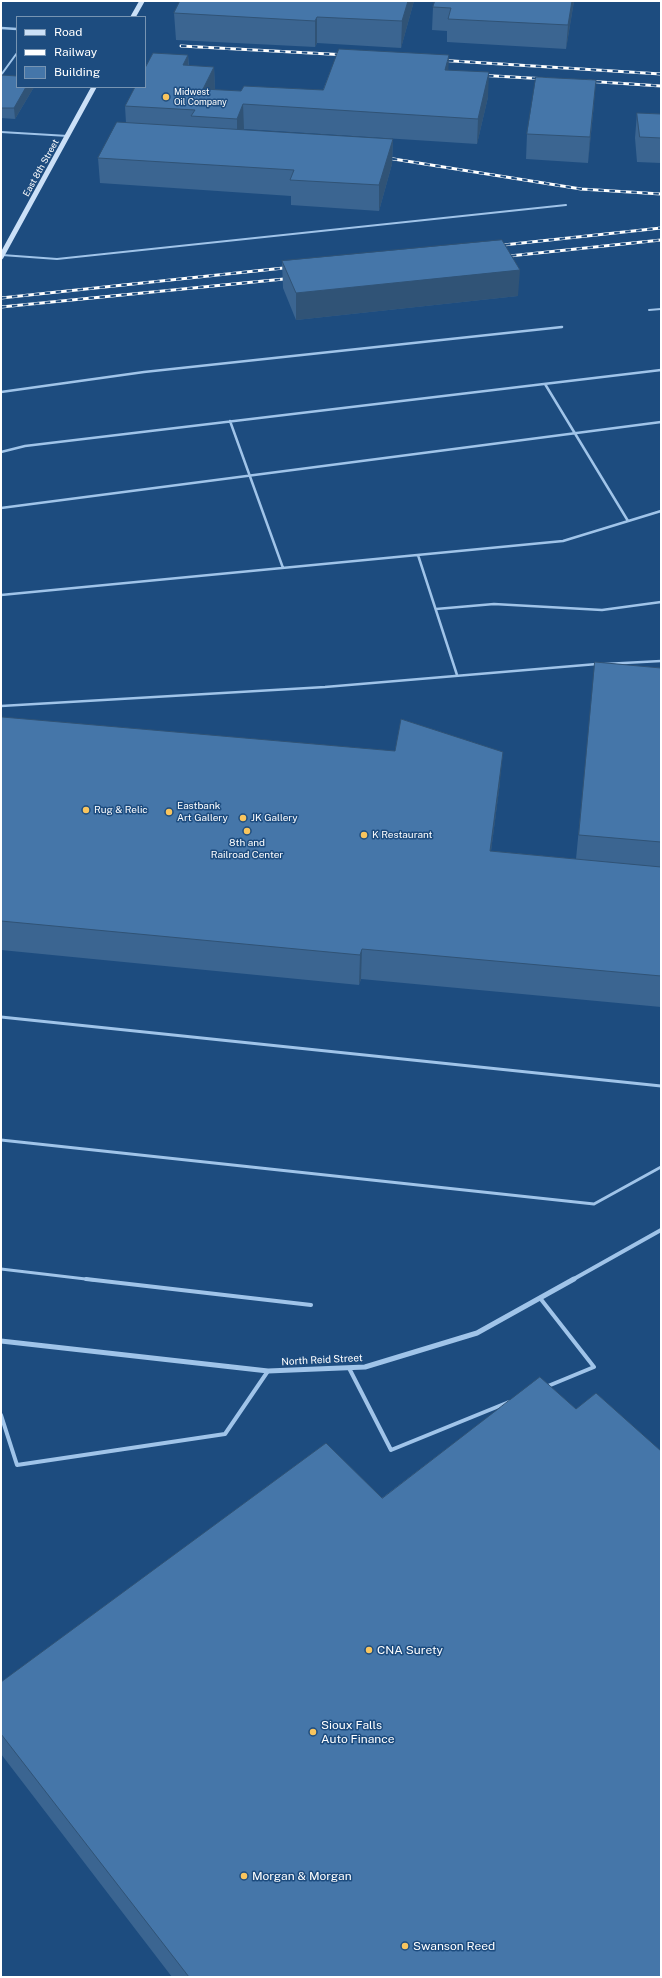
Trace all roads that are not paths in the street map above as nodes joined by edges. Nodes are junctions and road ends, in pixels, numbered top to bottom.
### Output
1 (142, 1) edge
2 (134, 16) edge
3 (1, 28) edge
4 (16, 29) edge
5 (16, 54) edge
6 (1, 75) edge
7 (93, 88) edge
8 (1, 132) edge
9 (68, 136) junction
10 (566, 205) dead end
11 (1, 256) edge
12 (661, 309) edge
13 (649, 310) dead end
14 (562, 327) dead end
15 (661, 370) edge
16 (545, 384) junction
17 (1, 392) edge
18 (230, 421) junction
19 (661, 422) edge
20 (576, 434) junction
21 (1, 452) edge
22 (249, 476) junction
23 (1, 508) edge
24 (661, 511) edge
25 (628, 521) junction
26 (418, 555) junction
27 (283, 568) junction
28 (1, 595) edge
29 (661, 602) edge
30 (436, 609) junction
31 (661, 661) edge
32 (457, 675) junction
33 (1, 706) edge
34 (1, 1017) edge
35 (661, 1086) edge
36 (1, 1140) edge
37 (661, 1167) edge
38 (661, 1230) edge
39 (1, 1269) edge
40 (540, 1298) junction
41 (311, 1305) dead end
42 (1, 1341) edge
43 (349, 1368) junction
44 (268, 1372) junction
45 (544, 1388) edge
46 (514, 1400) edge
47 (1, 1414) edge

1 - 2 main road
3 - 4 street
5 - 6 lane
7 - 9 main road, East 8th Street
8 - 9 lane
9 - 11 main road, East 8th Street
10 - 11 lane
12 - 13 lane
14 - 17 lane
15 - 16 lane
16 - 18 lane
16 - 20 lane
18 - 21 lane
18 - 22 lane
19 - 20 lane
20 - 22 lane
20 - 25 lane
22 - 23 lane
22 - 27 lane
24 - 25 lane
25 - 26 lane
26 - 27 lane
26 - 30 lane
27 - 28 lane
29 - 30 lane
30 - 32 lane
31 - 32 lane
32 - 33 lane
34 - 35 lane
36 - 37 lane
38 - 40 street, North Reid Street
39 - 41 lane
40 - 43 street, North Reid Street
40 - 45 lane
42 - 44 street, North Reid Street
43 - 44 street, North Reid Street
43 - 46 lane
44 - 47 lane

